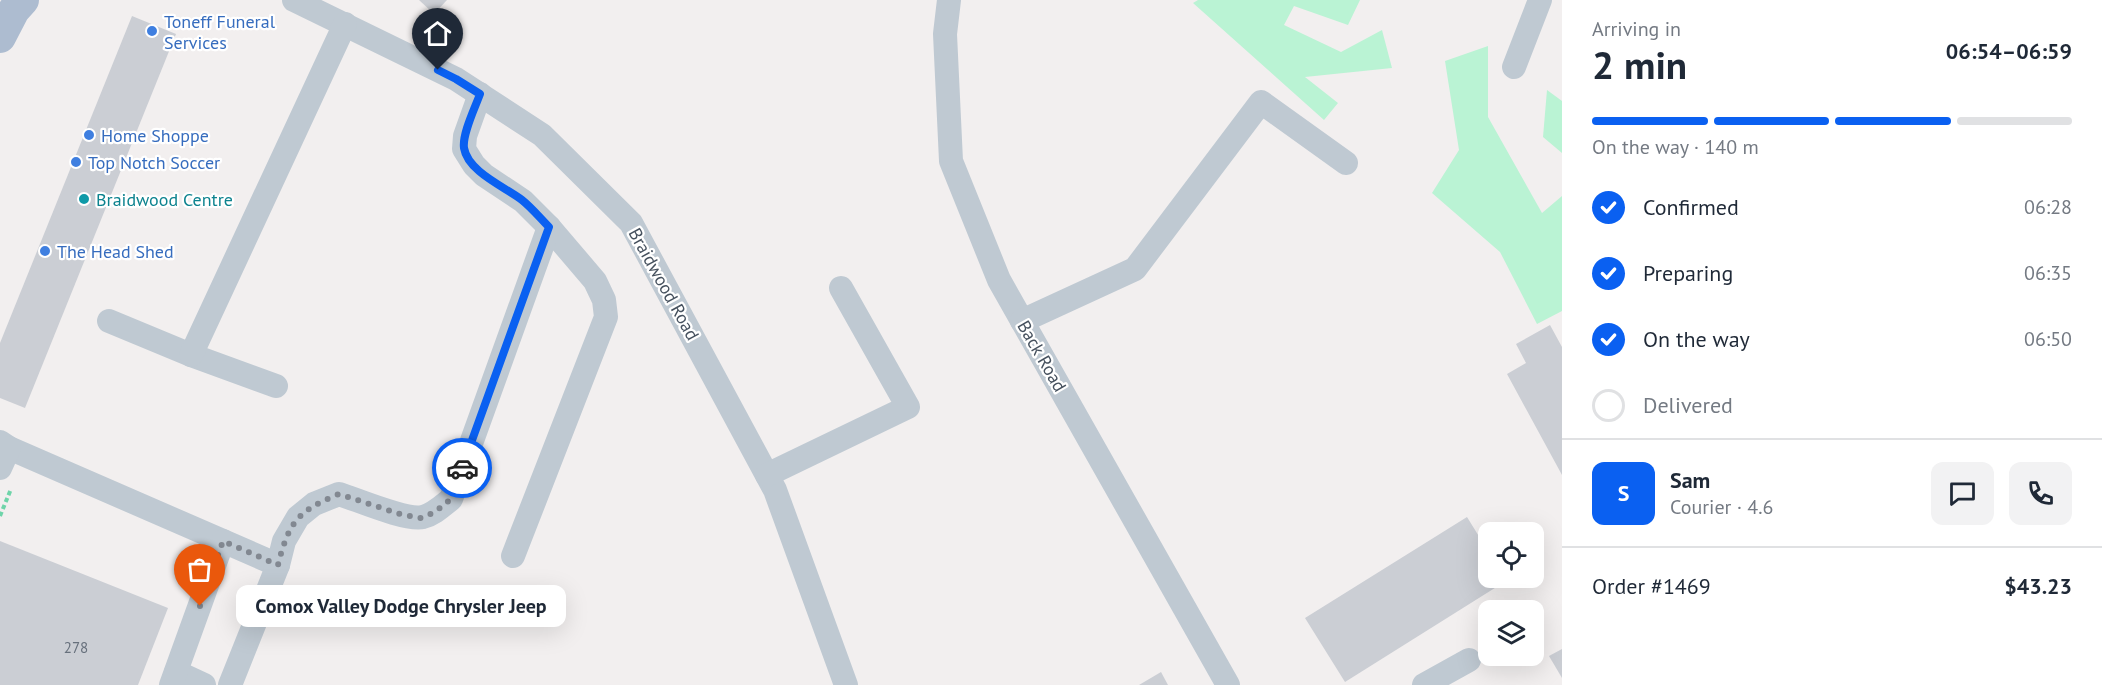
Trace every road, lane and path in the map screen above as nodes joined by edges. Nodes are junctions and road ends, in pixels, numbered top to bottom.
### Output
1 (23, 0) edge
2 (294, 0) edge
3 (950, 0) edge
4 (1540, 0) edge
5 (345, 24) junction
6 (0, 37) edge
7 (1514, 66) dead end
8 (480, 94) junction
9 (1346, 163) dead end
10 (549, 227) junction
11 (841, 288) dead end
12 (110, 321) dead end
13 (1022, 321) junction
14 (191, 355) junction
15 (276, 386) dead end
16 (5, 461) edge
17 (767, 475) junction
18 (0, 516) edge
19 (223, 541) junction
20 (513, 556) dead end
21 (278, 565) junction
22 (1469, 660) dead end
23 (174, 679) edge
24 (204, 685) edge
25 (230, 685) edge
26 (846, 685) edge
27 (1228, 685) edge
28 (1424, 685) edge

1 - 6 main road
2 - 5 street, Braidwood Road
3 - 13 street, Back Road
4 - 7 street
5 - 8 street, Braidwood Road
5 - 14 street
8 - 10 street
8 - 17 street, Braidwood Road
9 - 13 street
10 - 20 street
10 - 21 street
11 - 17 street
12 - 14 street
13 - 27 street, Back Road
14 - 15 street
16 - 18 path
16 - 19 street
17 - 26 street, Braidwood Road
19 - 21 street
19 - 23 street
21 - 25 street
22 - 28 street
23 - 24 street

